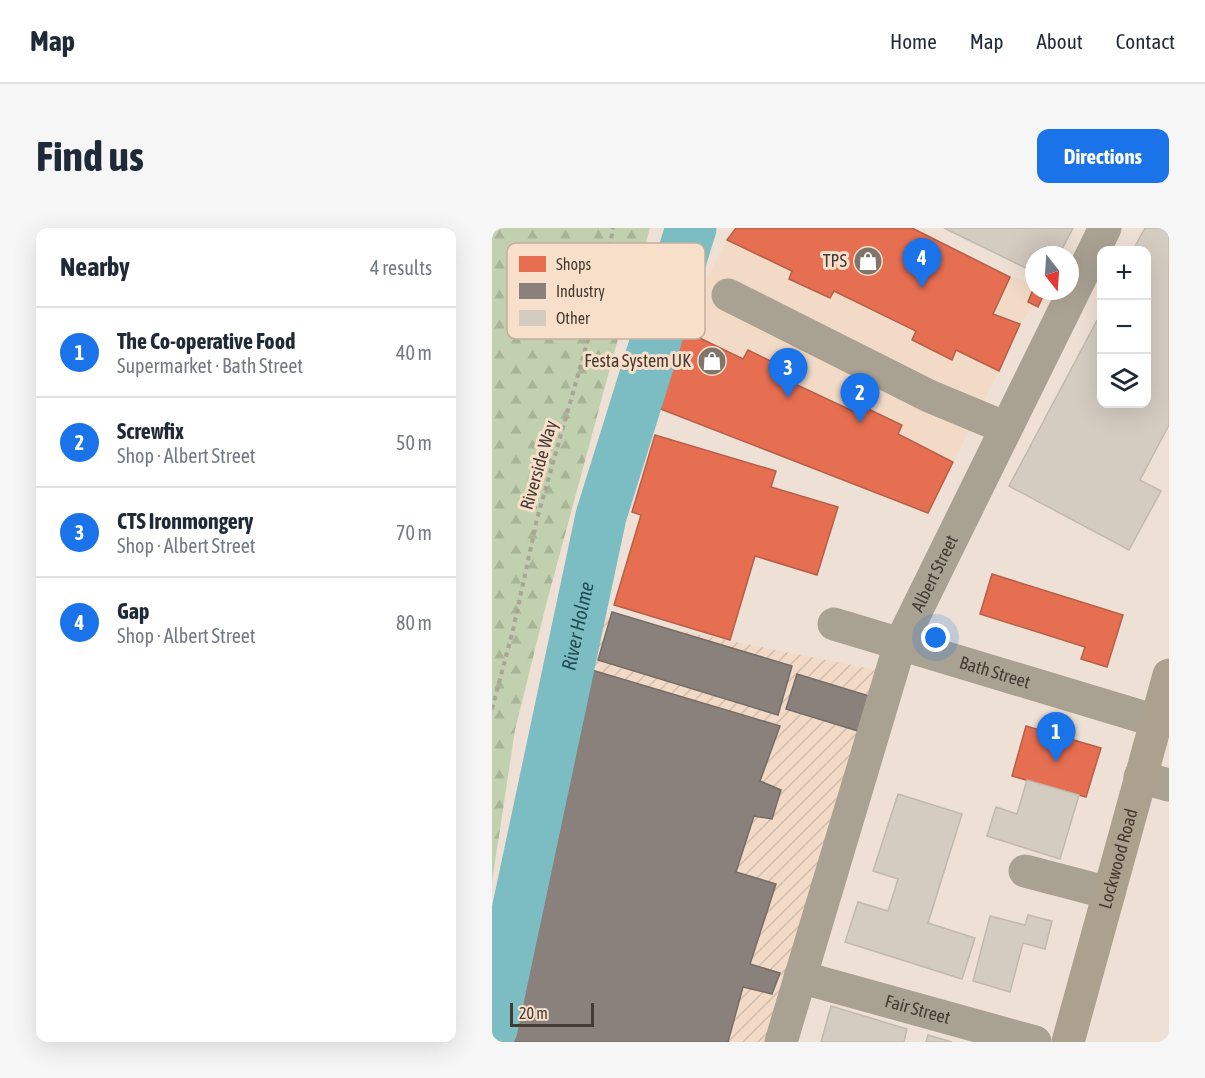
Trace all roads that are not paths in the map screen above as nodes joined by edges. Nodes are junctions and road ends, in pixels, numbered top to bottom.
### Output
1 (1105, 228) edge
2 (728, 295) dead end
3 (1006, 428) junction
4 (834, 624) dead end
5 (900, 644) junction
6 (1169, 675) edge
7 (1156, 721) junction
8 (1155, 781) edge
9 (1025, 872) dead end
10 (1109, 892) junction
11 (800, 977) junction
12 (781, 1042) edge
13 (1035, 1042) edge
14 (1068, 1042) edge

1 - 3 street, Albert Street
2 - 3 street
3 - 5 street, Albert Street
4 - 5 street, Bath Street
5 - 7 street, Bath Street
5 - 11 street, Albert Street
6 - 7 main road, Lockwood Road
7 - 8 main road, Lockwood Road
8 - 10 main road, Lockwood Road
9 - 10 street
10 - 14 main road, Lockwood Road
11 - 12 street, Albert Street
11 - 13 street, Fair Street

